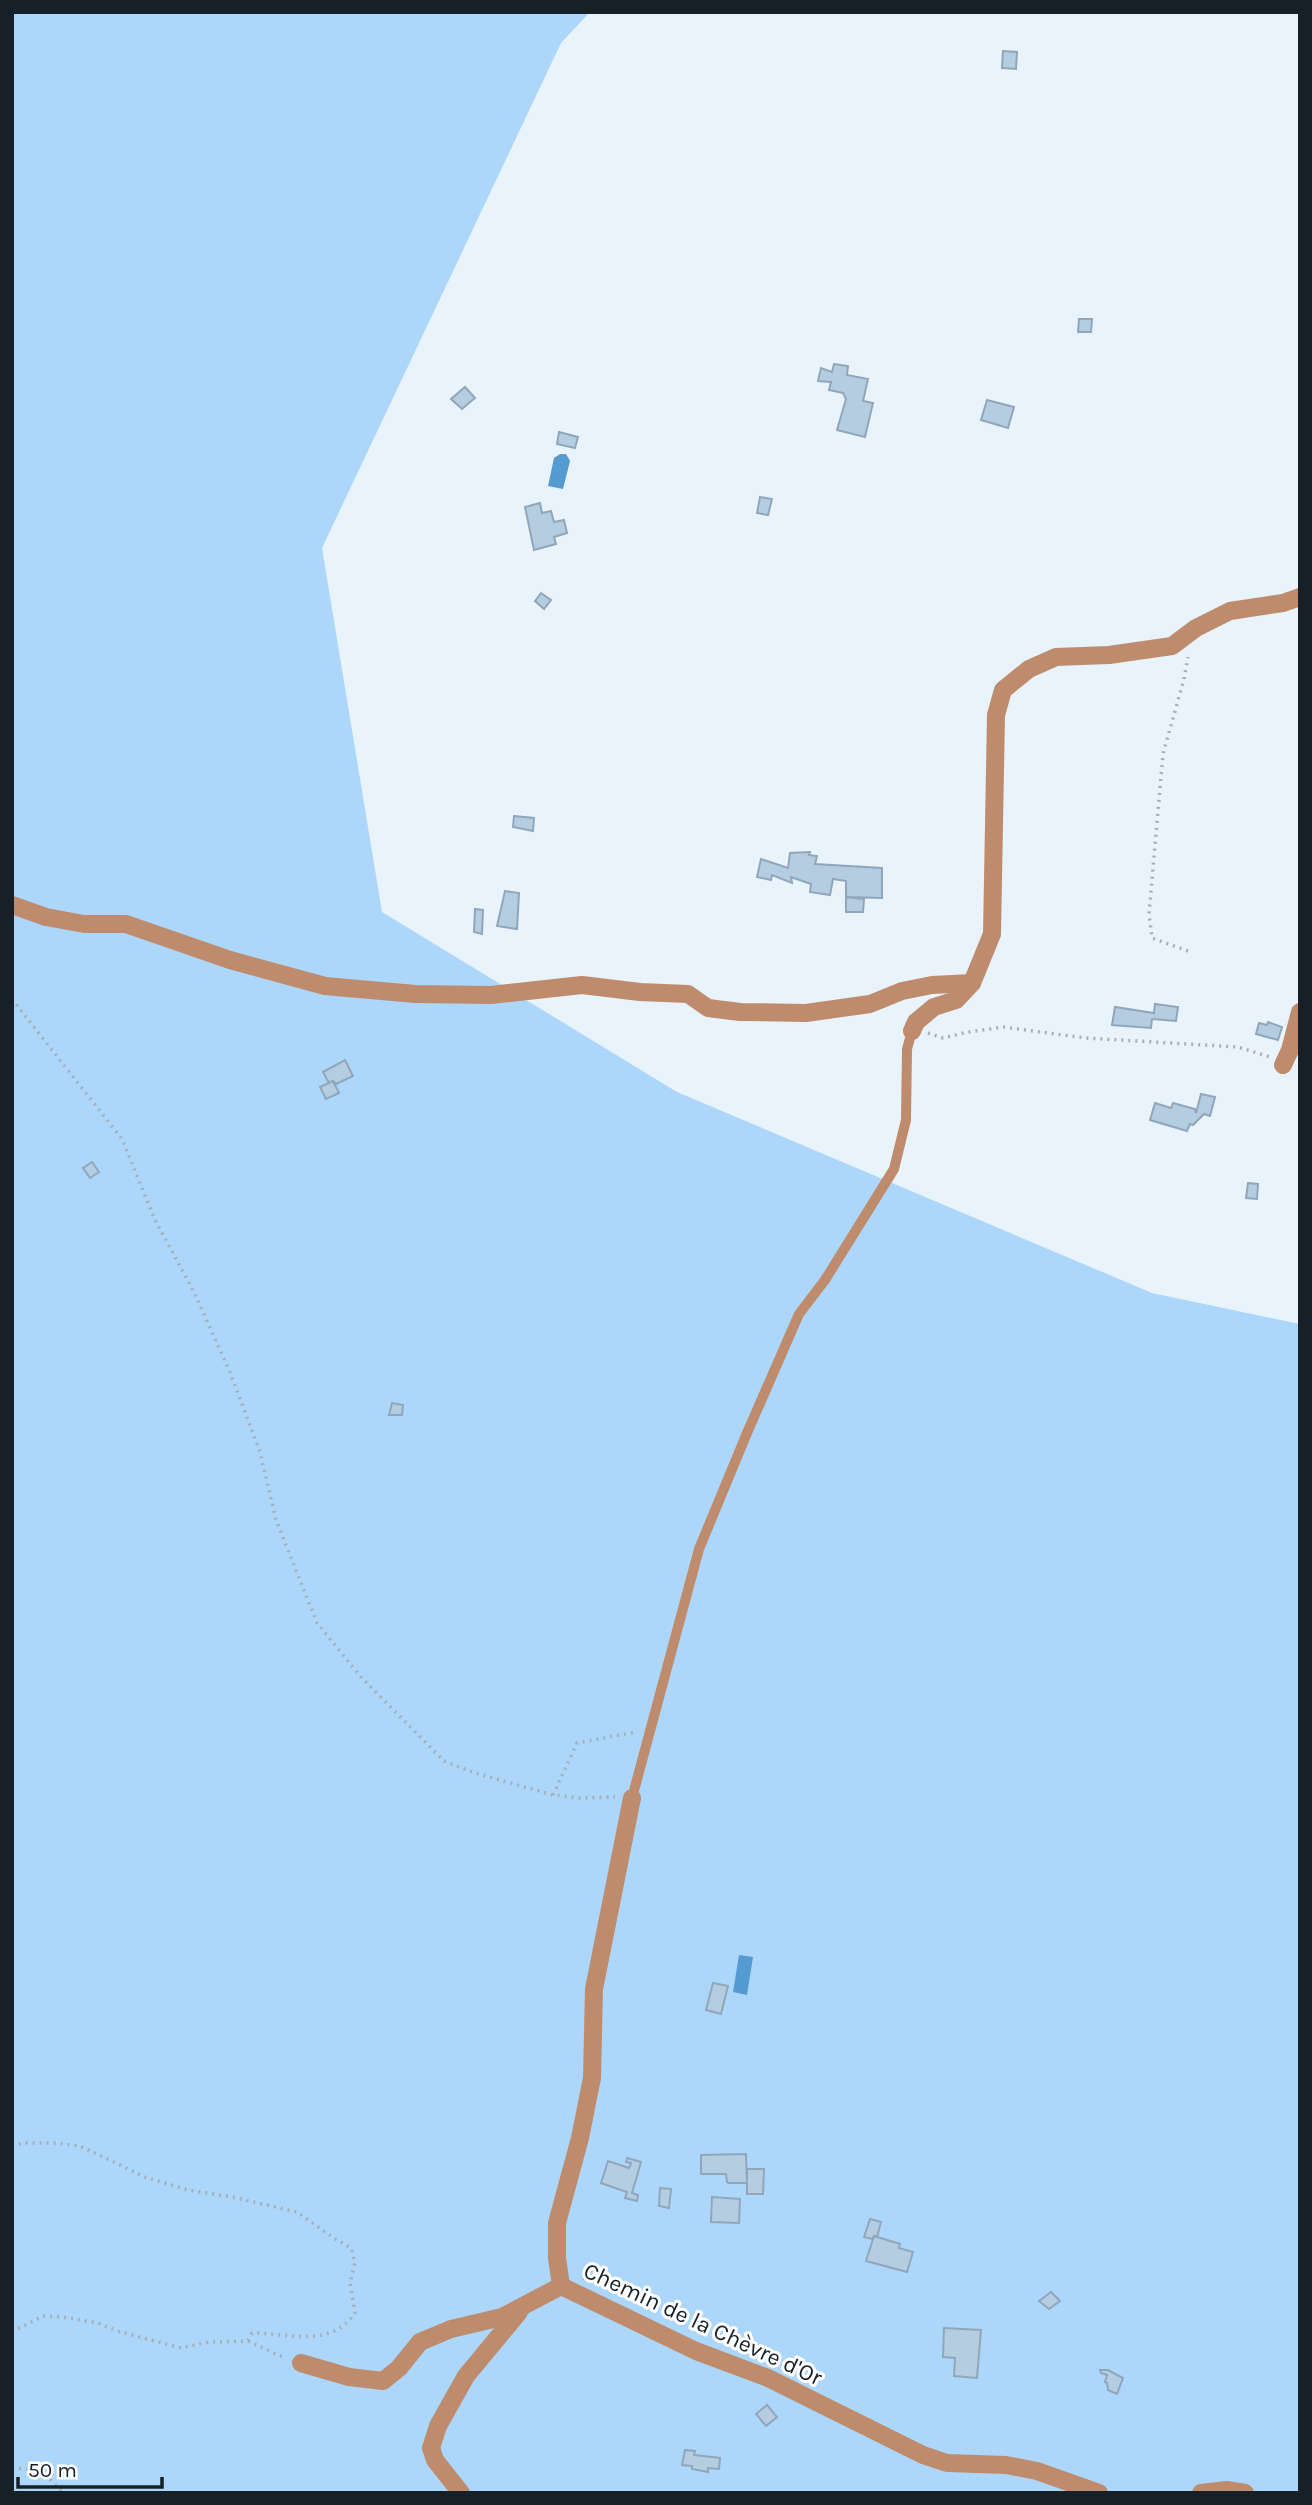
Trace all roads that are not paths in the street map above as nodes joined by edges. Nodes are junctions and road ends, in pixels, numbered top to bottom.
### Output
1 (1300, 597) edge
2 (12, 905) edge
3 (972, 983) junction
4 (1300, 1012) edge
5 (913, 1029) joint
6 (1284, 1063) road end
7 (632, 1798) joint
8 (561, 2286) junction
9 (519, 2309) junction
10 (301, 2363) road end
11 (461, 2493) edge
12 (1099, 2493) edge
13 (1201, 2493) edge
14 (1245, 2493) edge

1 - 3 street
2 - 3 street
3 - 5 street
4 - 6 street
5 - 7 lane
7 - 8 street
8 - 9 street, Chemin de la Chèvre d'Or
8 - 12 street, Chemin de la Chèvre d'Or
9 - 10 street, Chemin de la Chèvre d'Or
9 - 11 street
13 - 14 street

